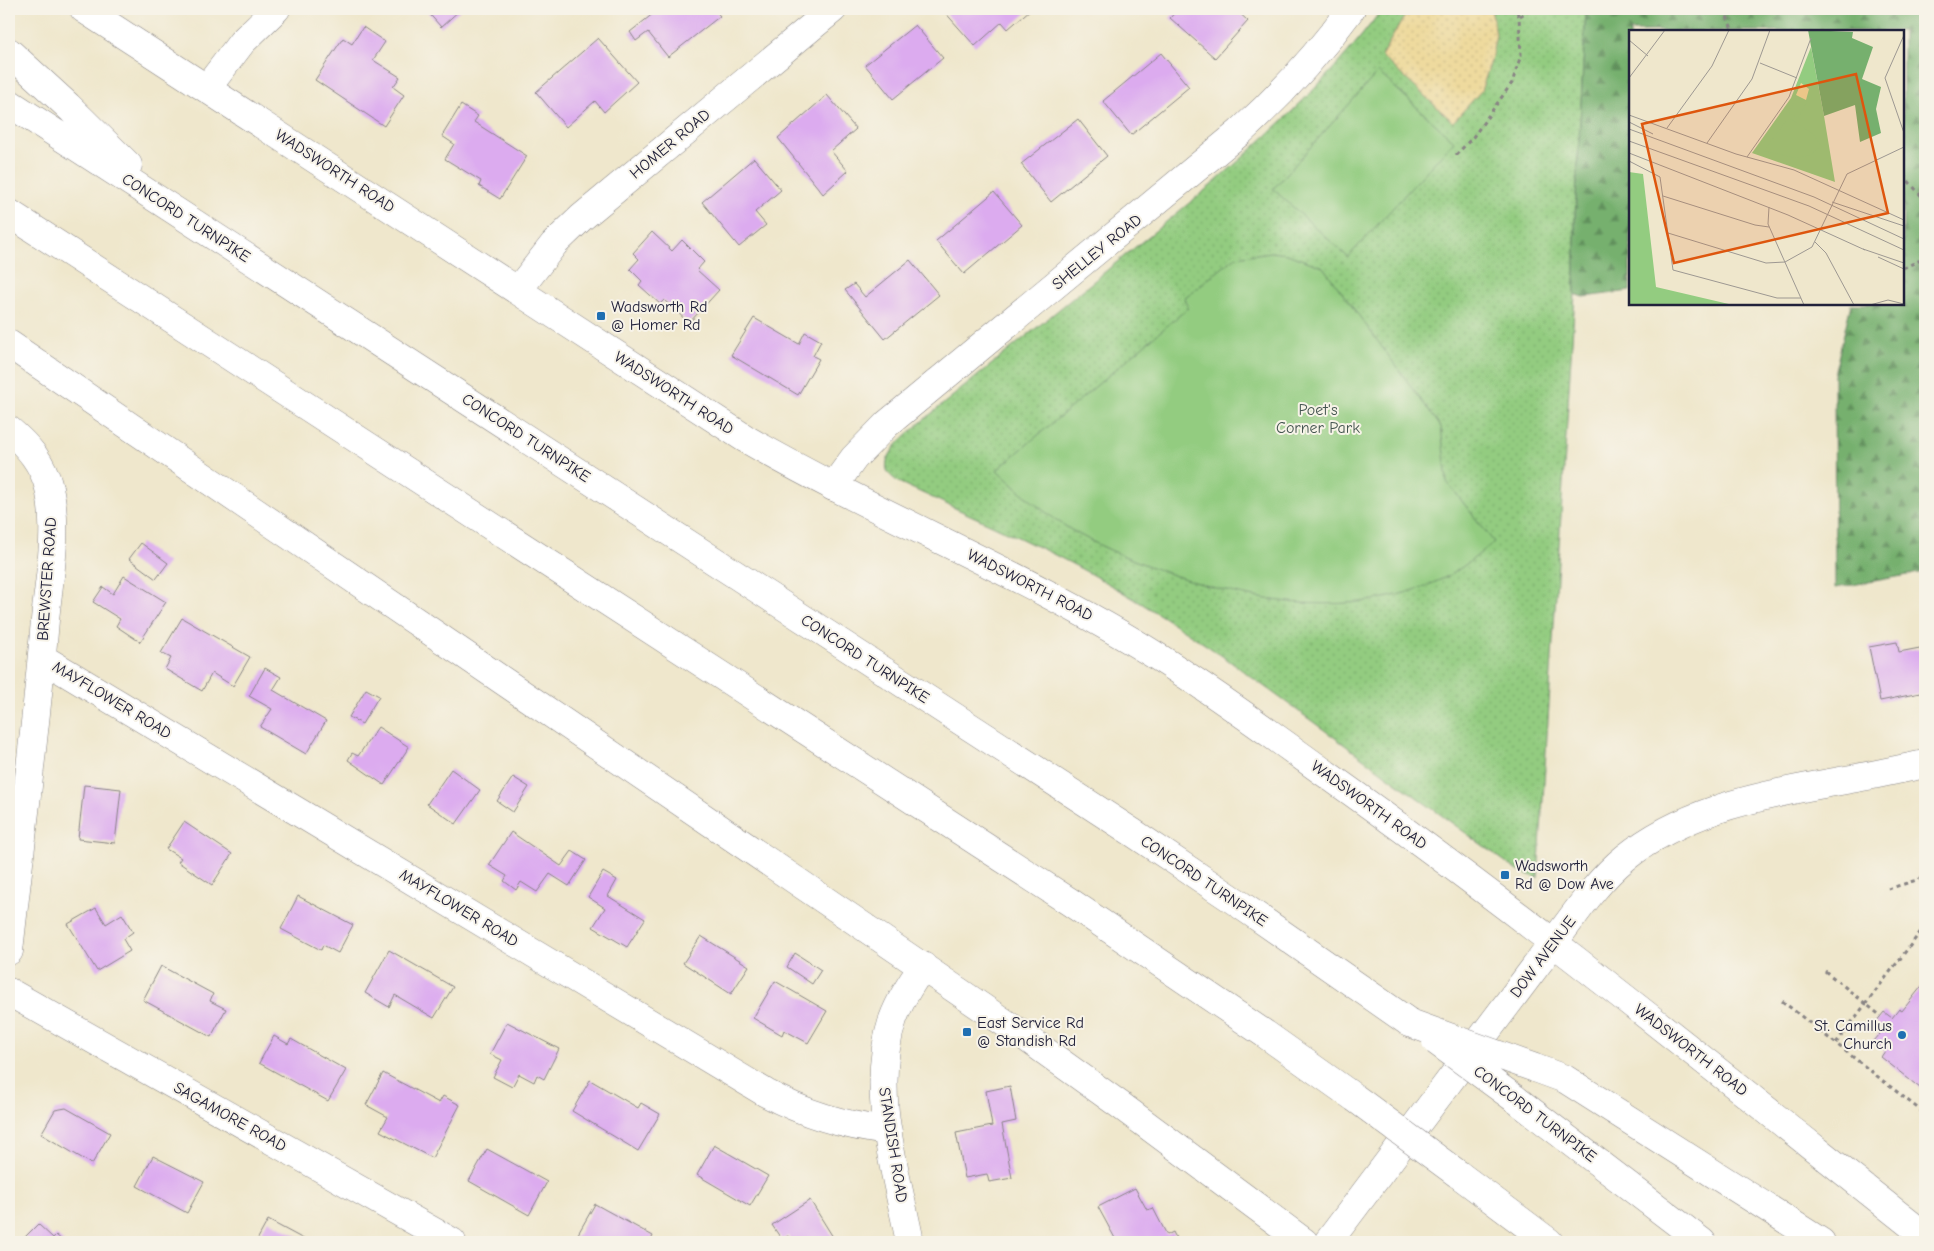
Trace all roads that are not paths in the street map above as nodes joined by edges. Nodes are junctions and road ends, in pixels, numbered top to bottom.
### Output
1 (84, 9) edge
2 (276, 9) edge
3 (833, 9) edge
4 (1351, 9) edge
5 (9, 52) edge
6 (207, 88) junction
7 (9, 103) edge
8 (9, 214) edge
9 (193, 222) junction
10 (518, 290) junction
11 (9, 344) edge
12 (9, 430) edge
13 (833, 486) junction
14 (42, 658) junction
15 (1925, 764) edge
16 (1554, 942) junction
17 (9, 951) edge
18 (923, 966) junction
19 (9, 992) edge
20 (1410, 1023) junction
21 (888, 1131) junction
22 (1925, 1236) edge
23 (452, 1242) edge
24 (910, 1242) edge
25 (1304, 1242) edge
26 (1328, 1242) edge
27 (1550, 1242) edge
28 (1702, 1242) edge
29 (1821, 1242) edge

1 - 6 main road, WADSWORTH ROAD
2 - 6 main road
3 - 10 main road, HOMER ROAD
4 - 13 main road, SHELLEY ROAD
5 - 9 main road
6 - 10 main road, WADSWORTH ROAD
7 - 9 main road, CONCORD TURNPIKE
8 - 27 main road, bridge
9 - 20 main road, CONCORD TURNPIKE
10 - 13 main road, WADSWORTH ROAD
11 - 18 main road
12 - 14 main road, BREWSTER ROAD
13 - 16 main road, WADSWORTH ROAD
14 - 17 main road, BREWSTER ROAD
14 - 21 main road, MAYFLOWER ROAD
15 - 16 main road, DOW AVENUE
16 - 22 main road, WADSWORTH ROAD
16 - 26 main road, DOW AVENUE
18 - 21 main road, STANDISH ROAD
18 - 25 main road
19 - 23 main road, SAGAMORE ROAD
20 - 28 main road, CONCORD TURNPIKE, bridge
20 - 29 main road, bridge
21 - 24 main road, STANDISH ROAD

